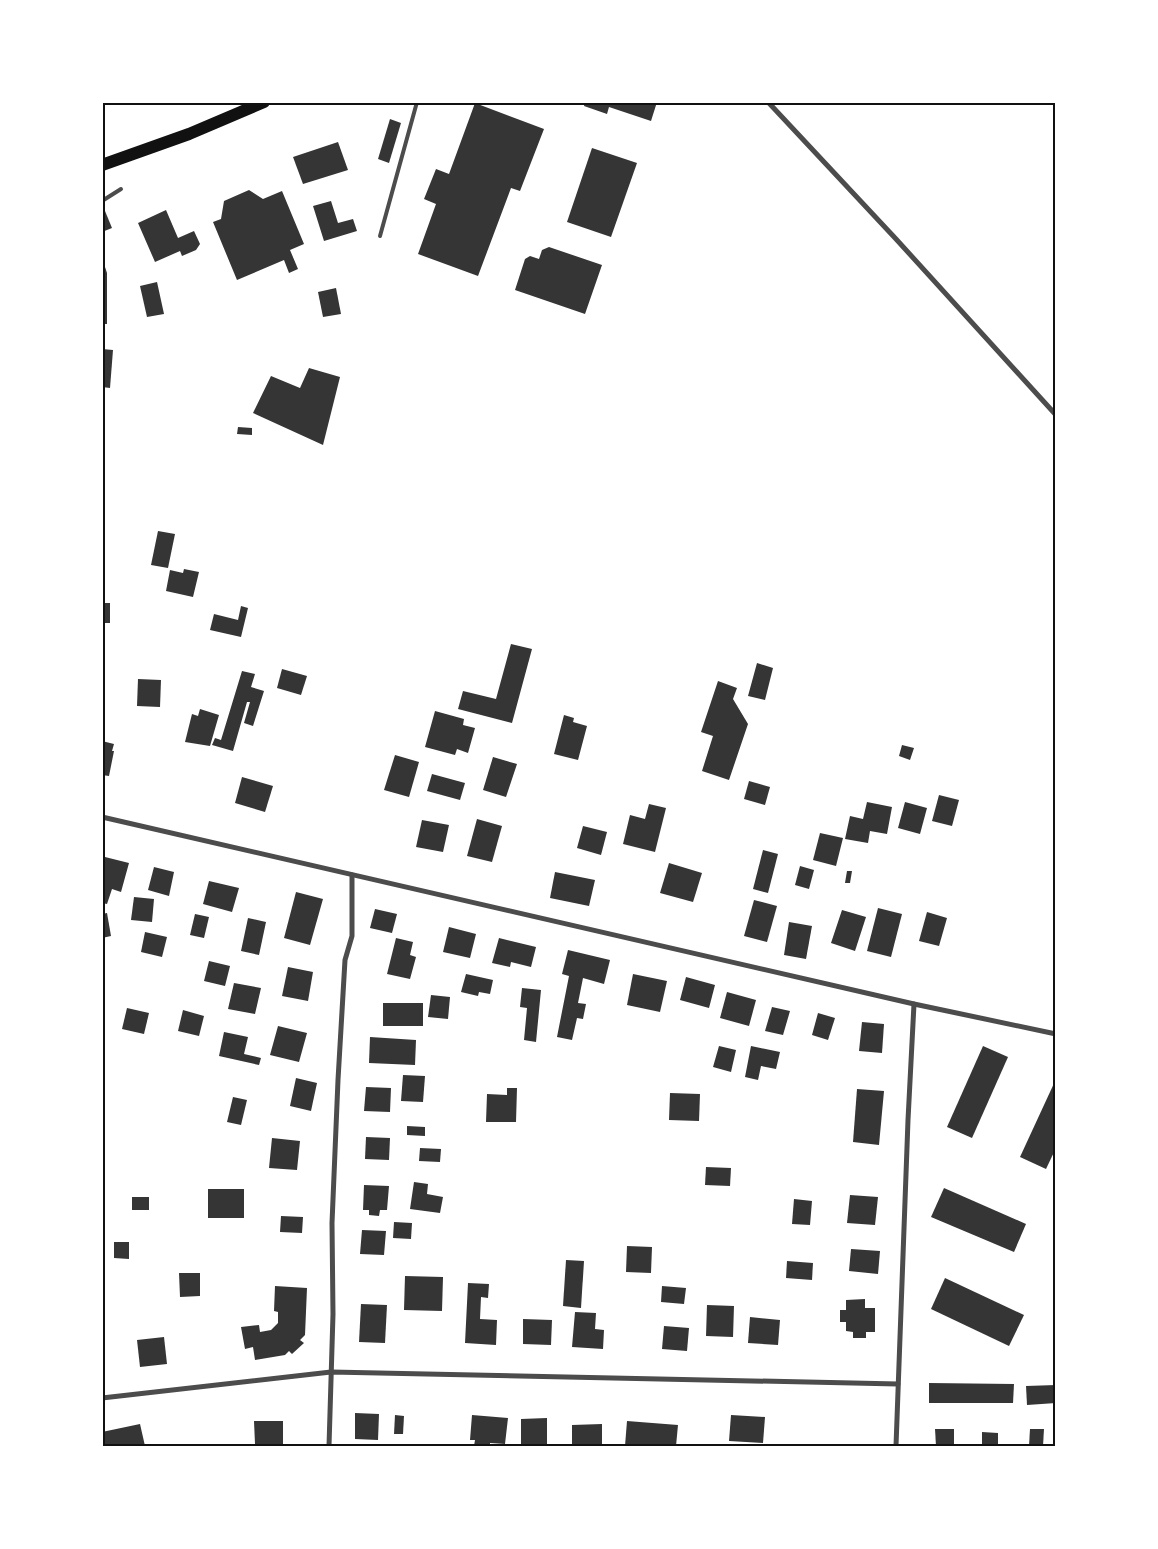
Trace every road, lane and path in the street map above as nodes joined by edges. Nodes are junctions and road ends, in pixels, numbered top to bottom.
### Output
1 (264, 102) edge
2 (417, 102) edge
3 (768, 102) edge
4 (102, 165) edge
5 (121, 189) dead end
6 (102, 201) edge
7 (380, 236) dead end
8 (1056, 415) edge
9 (102, 817) edge
10 (352, 875) junction
11 (914, 1004) junction
12 (1056, 1034) edge
13 (331, 1372) junction
14 (898, 1384) junction
15 (102, 1398) edge
16 (329, 1446) edge
17 (896, 1446) edge

1 - 4 main road
2 - 7 lane
3 - 8 street
5 - 6 lane
9 - 10 street
10 - 11 street
10 - 13 street
11 - 12 street
11 - 14 street
13 - 14 street
13 - 15 street
13 - 16 street
14 - 17 street

